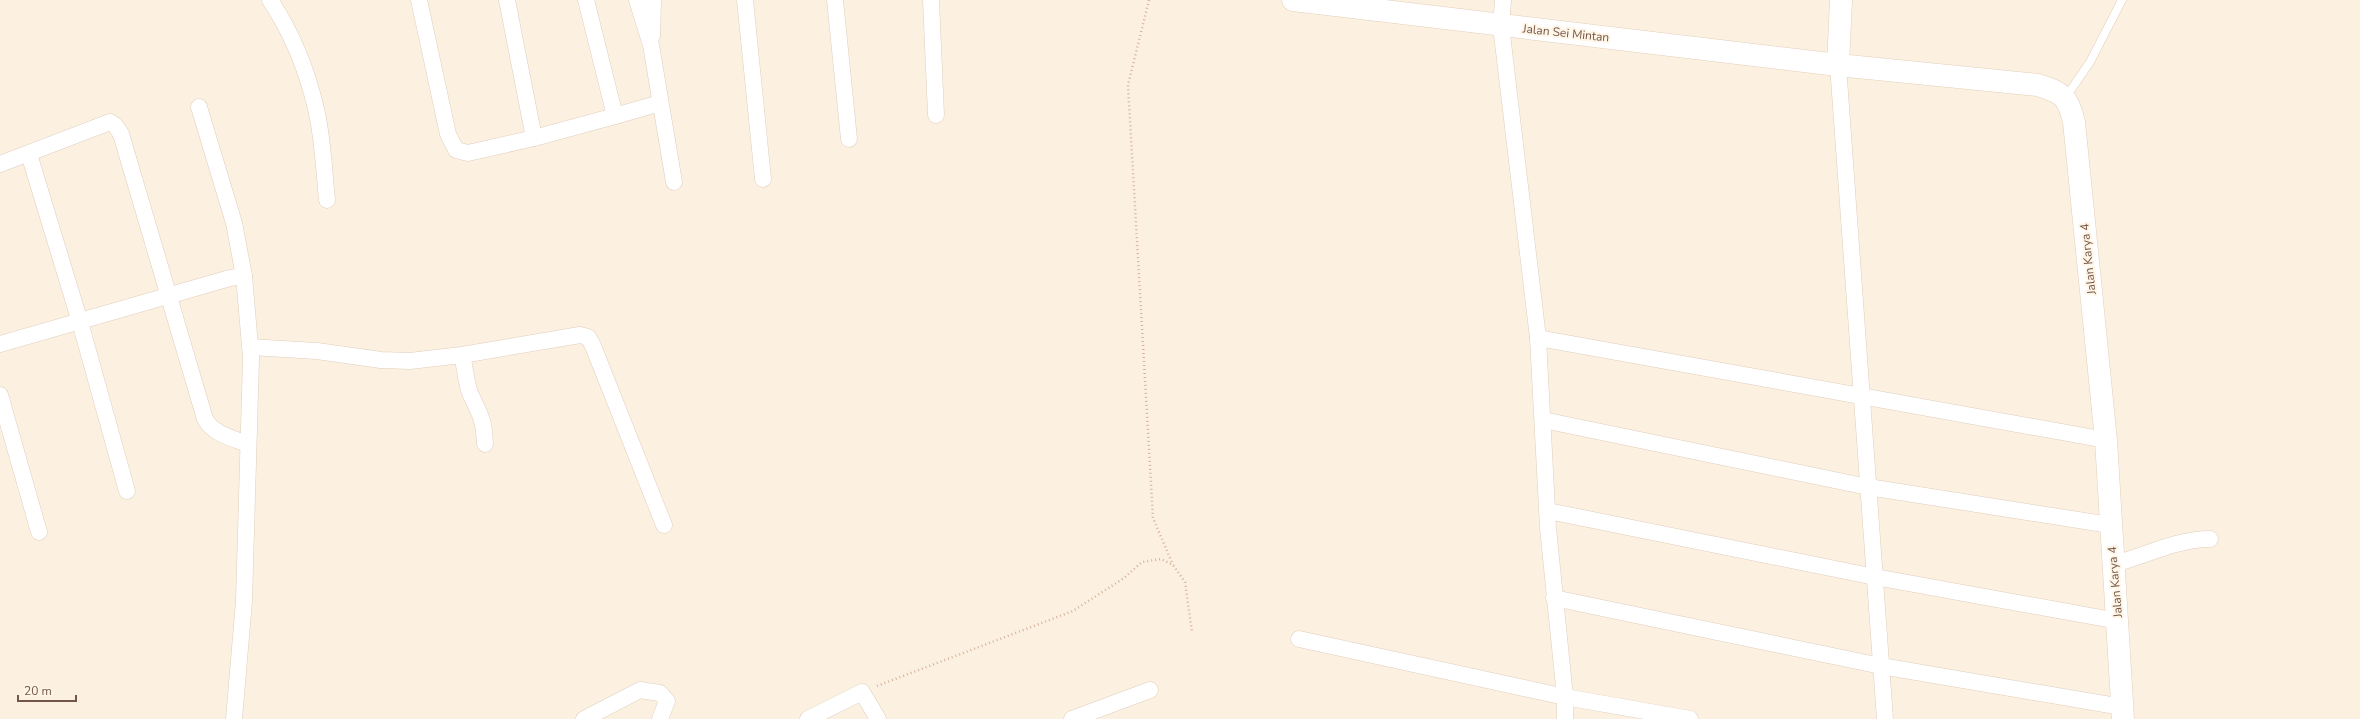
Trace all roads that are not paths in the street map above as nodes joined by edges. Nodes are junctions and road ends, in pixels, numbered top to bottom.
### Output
1 (270, 0) edge
2 (419, 0) edge
3 (507, 0) edge
4 (586, 0) edge
5 (637, 0) edge
6 (653, 0) edge
7 (745, 0) edge
8 (835, 0) edge
9 (931, 0) edge
10 (1293, 0) edge
11 (1503, 0) edge
12 (1841, 0) edge
13 (2122, 0) edge
14 (1501, 26) junction
15 (651, 45) junction
16 (1838, 65) junction
17 (2066, 97) junction
18 (660, 103) junction
19 (199, 107) dead end
20 (936, 115) dead end
21 (615, 116) junction
22 (534, 138) junction
23 (849, 139) dead end
24 (29, 154) junction
25 (0, 164) edge
26 (763, 179) dead end
27 (674, 182) dead end
28 (327, 200) dead end
29 (244, 276) junction
30 (169, 296) junction
31 (80, 322) junction
32 (1538, 338) junction
33 (0, 344) edge
34 (251, 347) junction
35 (462, 355) junction
36 (0, 395) edge
37 (1862, 397) junction
38 (1543, 420) junction
39 (2106, 440) junction
40 (247, 444) junction
41 (485, 444) dead end
42 (1868, 487) junction
43 (127, 491) dead end
44 (1548, 511) junction
45 (664, 525) dead end
46 (2110, 525) junction
47 (39, 532) dead end
48 (2210, 539) dead end
49 (2114, 564) junction
50 (1875, 577) junction
51 (1554, 598) junction
52 (2118, 621) junction
53 (1299, 640) dead end
54 (1881, 666) junction
55 (1150, 690) dead end
56 (1565, 697) junction
57 (2123, 713) edge
58 (234, 719) edge
59 (584, 719) edge
60 (660, 719) edge
61 (808, 719) edge
62 (878, 719) edge
63 (1072, 719) edge
64 (1565, 719) edge
65 (1690, 719) edge
66 (1885, 719) edge

1 - 28 street
2 - 22 street
3 - 22 street
4 - 21 street
5 - 15 street
6 - 15 street
7 - 26 street
8 - 23 street
9 - 20 street
10 - 14 main road, Jalan Sei Mintan
11 - 14 street
12 - 16 main road
13 - 17 lane
14 - 16 main road, Jalan Sei Mintan
14 - 32 street
15 - 18 street
16 - 17 main road
16 - 37 street
17 - 39 main road, Jalan Karya 4
18 - 21 street
18 - 27 street
19 - 29 street
21 - 22 street
24 - 25 street
24 - 30 street
24 - 31 street
29 - 30 street
29 - 34 street
30 - 31 street
30 - 40 street
31 - 33 street
31 - 43 street
32 - 37 street
32 - 38 street
34 - 35 street
34 - 40 street
35 - 41 street
35 - 45 street
36 - 47 street
37 - 39 street
37 - 42 street
38 - 42 street
38 - 44 street
39 - 46 main road, Jalan Karya 4
40 - 58 street
42 - 46 street
42 - 50 street
44 - 50 street
44 - 51 street
46 - 49 main road, Jalan Karya 4
48 - 49 street
49 - 52 main road, Jalan Karya 4
50 - 52 street
50 - 54 street
51 - 54 street
51 - 56 street
52 - 57 main road, Jalan Karya 4
53 - 56 street
54 - 57 street
54 - 66 street
55 - 63 street
56 - 64 street
56 - 65 street
59 - 60 street
61 - 62 street

